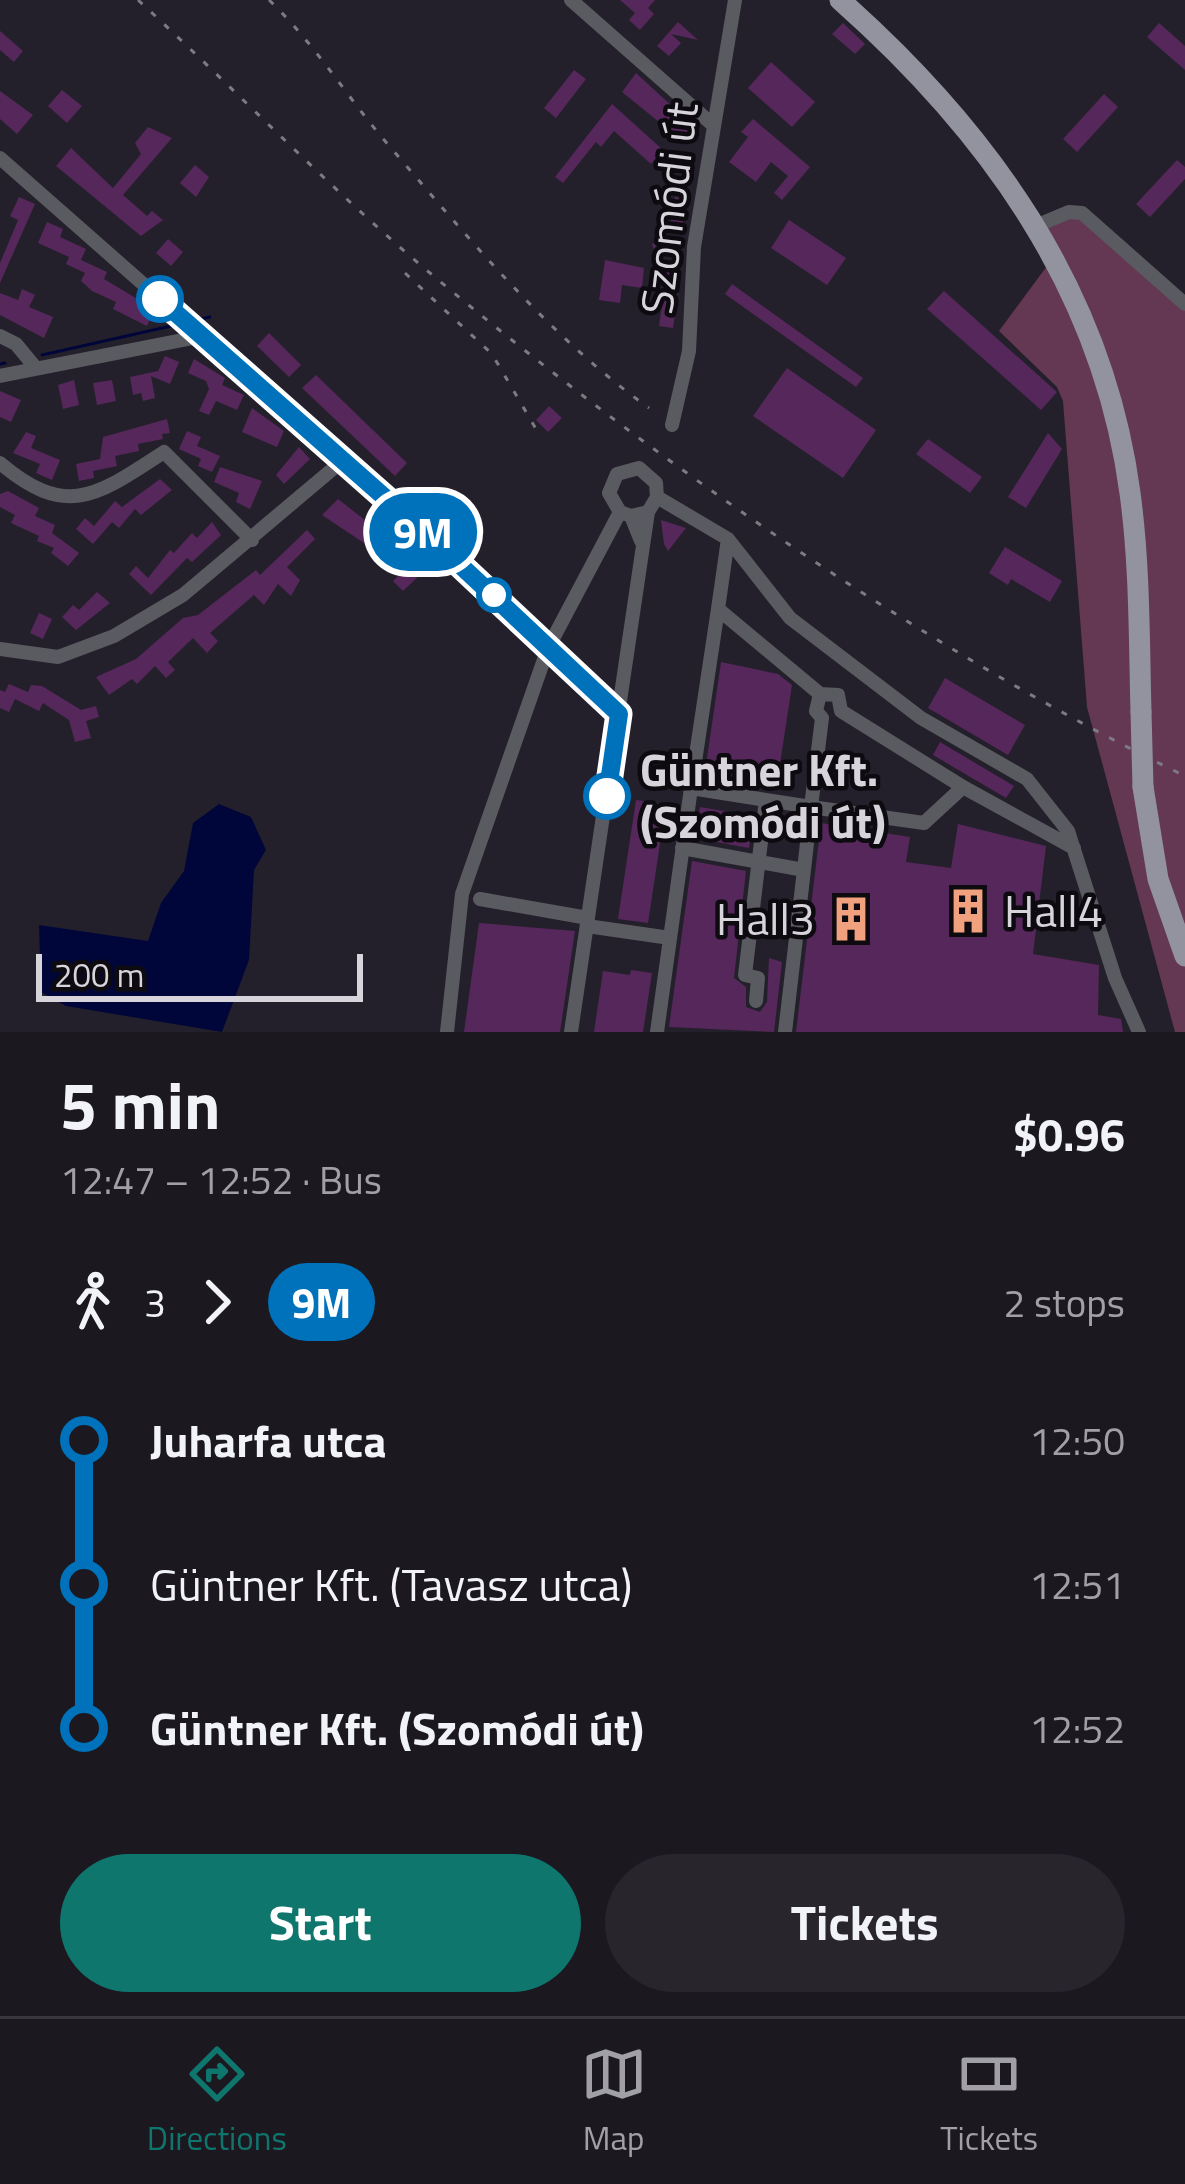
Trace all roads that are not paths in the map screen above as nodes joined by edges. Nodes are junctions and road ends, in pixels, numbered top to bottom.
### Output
1 (571, 0) edge
2 (735, 0) edge
3 (840, 0) edge
4 (713, 125) junction
5 (0, 158) edge
6 (1038, 225) junction
7 (1185, 304) edge
8 (193, 332) junction
9 (0, 336) edge
10 (35, 367) junction
11 (0, 376) edge
12 (672, 425) dead end
13 (341, 462) junction
14 (0, 463) edge
15 (657, 497) junction
16 (647, 512) junction
17 (626, 514) junction
18 (728, 539) junction
19 (252, 540) junction
20 (643, 552) junction
21 (718, 609) junction
22 (548, 648) junction
23 (0, 649) edge
24 (820, 694) junction
25 (841, 712) junction
26 (619, 714) junction
27 (822, 718) junction
28 (963, 787) junction
29 (691, 788) junction
30 (766, 800) junction
31 (811, 807) junction
32 (682, 848) junction
33 (1075, 849) junction
34 (759, 862) junction
35 (804, 870) junction
36 (465, 896) junction
37 (588, 922) junction
38 (670, 938) junction
39 (1185, 956) edge
40 (756, 1001) dead end
41 (447, 1032) edge
42 (571, 1032) edge
43 (657, 1032) edge
44 (785, 1032) edge
45 (1138, 1032) edge

1 - 4 street
2 - 4 street, Szomódi út
3 - 6 main road
4 - 12 street, Szomódi út
5 - 8 street
6 - 7 street
6 - 39 main road, bridge
8 - 10 street
8 - 13 street
9 - 10 street
10 - 11 street
13 - 19 street
13 - 22 street
14 - 19 street
15 - 16 street
15 - 17 street
15 - 18 street
16 - 17 street
16 - 20 street
17 - 20 street
17 - 22 street
18 - 21 street
18 - 33 street
19 - 23 street
20 - 26 street
21 - 24 street
21 - 29 street
22 - 26 street
22 - 36 street
24 - 25 street
24 - 27 street
25 - 27 street
25 - 28 street
26 - 37 street
27 - 31 street
28 - 31 street
28 - 33 street
29 - 30 street
29 - 32 street
30 - 31 street
30 - 34 street
31 - 35 street
32 - 34 street
32 - 38 street
33 - 45 street
34 - 35 street
34 - 40 street
35 - 44 street
36 - 37 street
36 - 41 street
37 - 38 street
37 - 42 street
38 - 43 street

